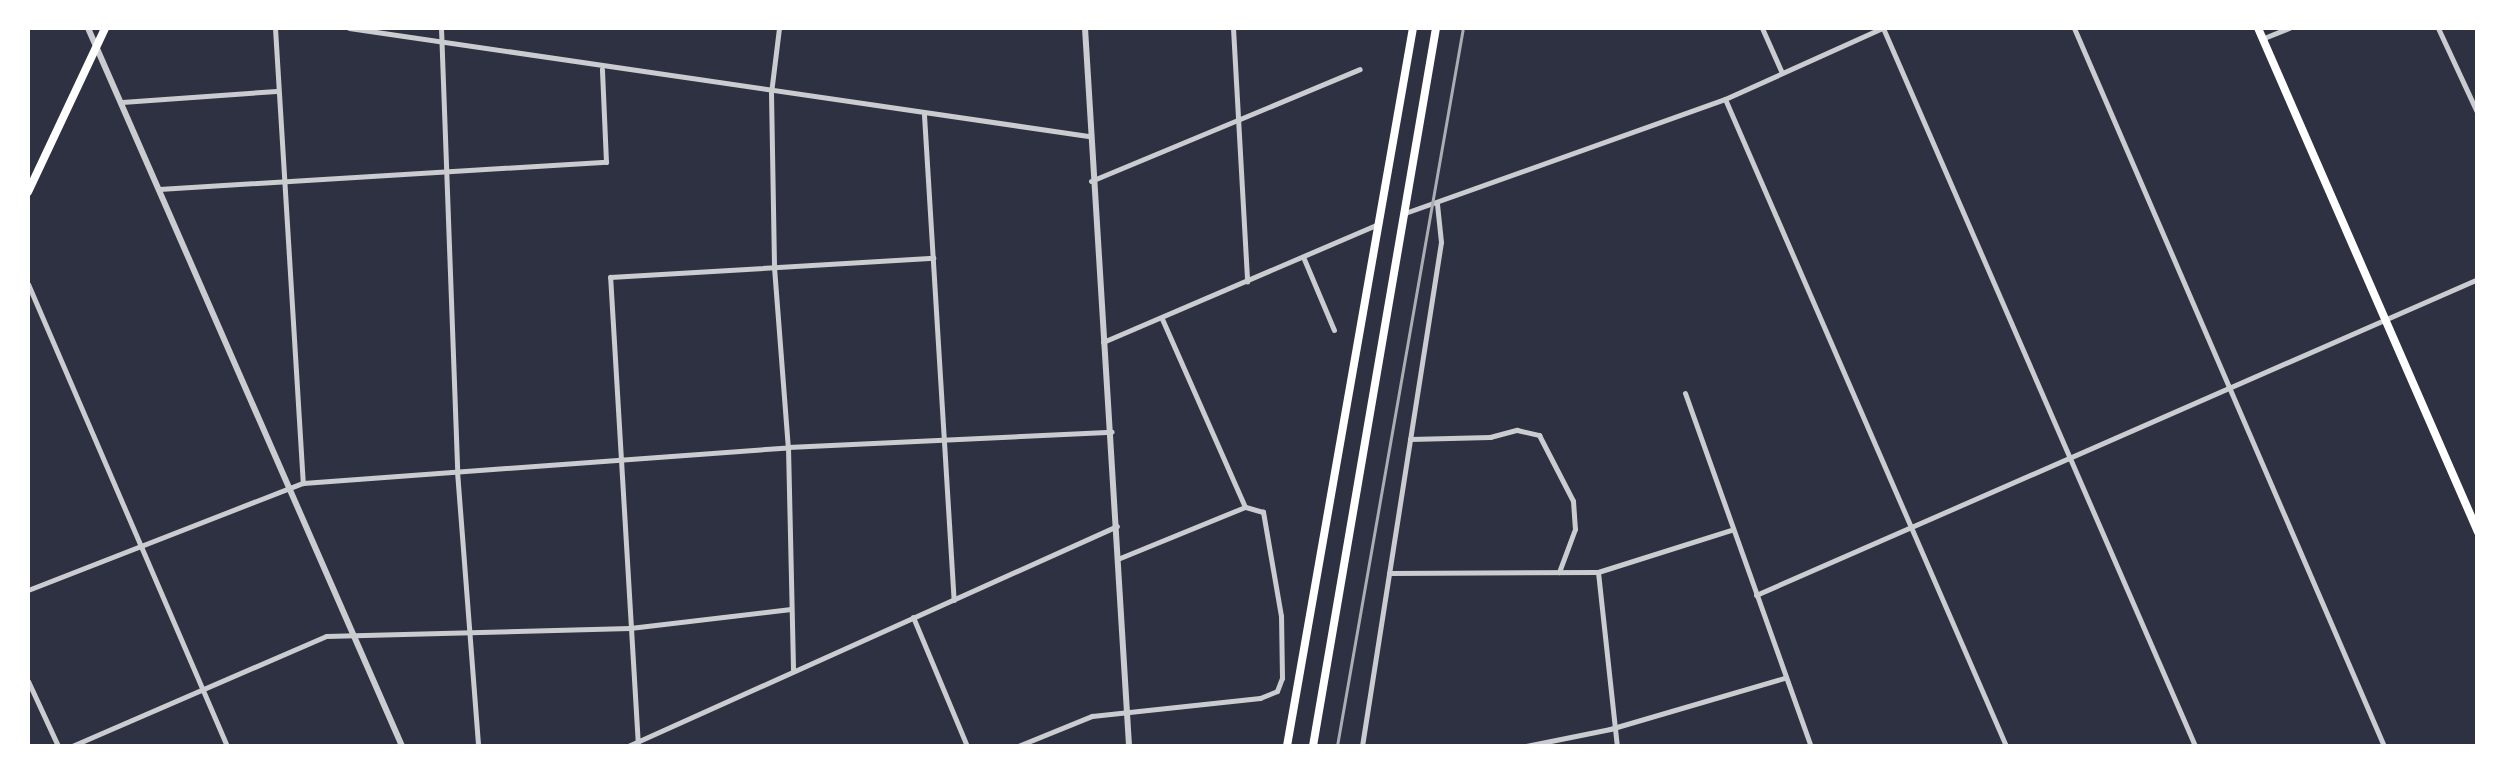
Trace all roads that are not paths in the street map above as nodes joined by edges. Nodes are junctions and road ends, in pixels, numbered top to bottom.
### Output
1 (88, 28) edge
2 (105, 28) edge
3 (275, 28) edge
4 (349, 28) edge
5 (441, 28) edge
6 (779, 28) edge
7 (1085, 28) edge
8 (1233, 28) edge
9 (1413, 28) edge
10 (1436, 28) edge
11 (1762, 28) edge
12 (1882, 28) edge
13 (2074, 28) edge
14 (2258, 28) edge
15 (2288, 28) edge
16 (2438, 28) edge
17 (2263, 38) junction
18 (439, 41) junction
19 (95, 43) junction
20 (602, 68) junction
21 (1360, 69) dead end
22 (1782, 74) junction
23 (277, 91) junction
24 (771, 93) junction
25 (2474, 96) edge
26 (1726, 99) junction
27 (122, 102) junction
28 (2478, 114) edge
29 (924, 116) junction
30 (1236, 120) junction
31 (1088, 136) junction
32 (444, 172) junction
33 (282, 181) junction
34 (1091, 181) junction
35 (159, 189) junction
36 (28, 192) edge
37 (1437, 203) junction
38 (1402, 214) junction
39 (1376, 226) junction
40 (933, 258) junction
41 (1304, 259) junction
42 (774, 267) junction
43 (2478, 279) edge
44 (1248, 282) junction
45 (28, 284) edge
46 (2389, 318) junction
47 (1162, 319) junction
48 (1334, 330) dead end
49 (1103, 342) junction
50 (2229, 386) junction
51 (1684, 393) dead end
52 (1112, 432) junction
53 (944, 440) junction
54 (1410, 440) junction
55 (788, 447) junction
56 (2072, 457) junction
57 (622, 458) junction
58 (457, 471) junction
59 (303, 483) junction
60 (286, 486) junction
61 (1245, 507) junction
62 (1117, 526) junction
63 (1731, 530) junction
64 (1914, 530) junction
65 (2478, 532) edge
66 (136, 543) junction
67 (1120, 558) junction
68 (1559, 572) junction
69 (1598, 572) junction
70 (1389, 574) junction
71 (28, 590) edge
72 (1756, 595) junction
73 (954, 600) junction
74 (791, 609) junction
75 (913, 618) junction
76 (630, 628) junction
77 (474, 630) junction
78 (353, 636) junction
79 (793, 671) junction
80 (1784, 678) junction
81 (28, 682) edge
82 (201, 691) junction
83 (1126, 713) junction
84 (1610, 729) junction
85 (637, 745) edge
86 (58, 746) edge
87 (72, 746) edge
88 (227, 746) edge
89 (402, 746) edge
90 (478, 746) edge
91 (628, 746) edge
92 (967, 746) edge
93 (1018, 746) edge
94 (1129, 746) edge
95 (1287, 746) edge
96 (1313, 746) edge
97 (1362, 746) edge
98 (1526, 746) edge
99 (1617, 746) edge
100 (1811, 746) edge
101 (2006, 746) edge
102 (2194, 746) edge
103 (2384, 746) edge

1 - 19 street
2 - 19 main road
3 - 23 street
4 - 18 street
5 - 18 street
6 - 24 street
7 - 31 street
8 - 30 street
9 - 39 main road
10 - 38 main road
11 - 22 street
12 - 22 street
12 - 56 street
13 - 50 street
14 - 17 main road
15 - 17 street
16 - 25 street
17 - 46 main road
18 - 20 street
18 - 32 street
19 - 27 street
19 - 36 main road
20 - 24 street
20 - 32 street
21 - 30 street
22 - 26 street
23 - 27 street
23 - 33 street
24 - 29 street
24 - 42 street
25 - 28 street
26 - 37 street
26 - 64 street
27 - 35 street
29 - 31 street
29 - 40 street
30 - 34 street
30 - 44 street
31 - 34 street
32 - 33 street
32 - 58 street
33 - 35 street
33 - 59 street
34 - 49 street
35 - 60 street
37 - 38 street
37 - 54 street
38 - 96 main road
39 - 41 street
39 - 95 main road
40 - 42 street
40 - 53 street
41 - 44 street
41 - 48 street
42 - 55 street
42 - 57 street
43 - 46 street
44 - 47 street
45 - 66 street
46 - 50 street
46 - 65 main road
47 - 49 street
47 - 61 street
49 - 52 street
50 - 56 street
50 - 103 street
51 - 63 street
52 - 53 street
52 - 62 street
53 - 55 street
53 - 73 street
54 - 68 street
54 - 70 street
55 - 57 street
55 - 74 street
56 - 64 street
56 - 102 street
57 - 58 street
57 - 76 street
58 - 59 street
58 - 77 street
59 - 60 street
60 - 66 street
60 - 78 street
61 - 67 street
61 - 83 street
62 - 67 street
62 - 73 street
63 - 69 street
63 - 72 street
64 - 72 street
64 - 101 street
66 - 71 street
66 - 82 street
67 - 83 street
68 - 69 street
68 - 70 street
69 - 84 street
70 - 97 street
72 - 80 street
73 - 75 street
74 - 76 street
74 - 79 street
75 - 79 street
75 - 92 street
76 - 77 street
76 - 85 street
77 - 78 street
77 - 90 street
78 - 82 street
78 - 89 street
79 - 85 street
80 - 84 street
80 - 100 street
81 - 86 street
82 - 87 street
82 - 88 street
83 - 93 street
83 - 94 street
84 - 98 street
84 - 99 street
85 - 91 street

